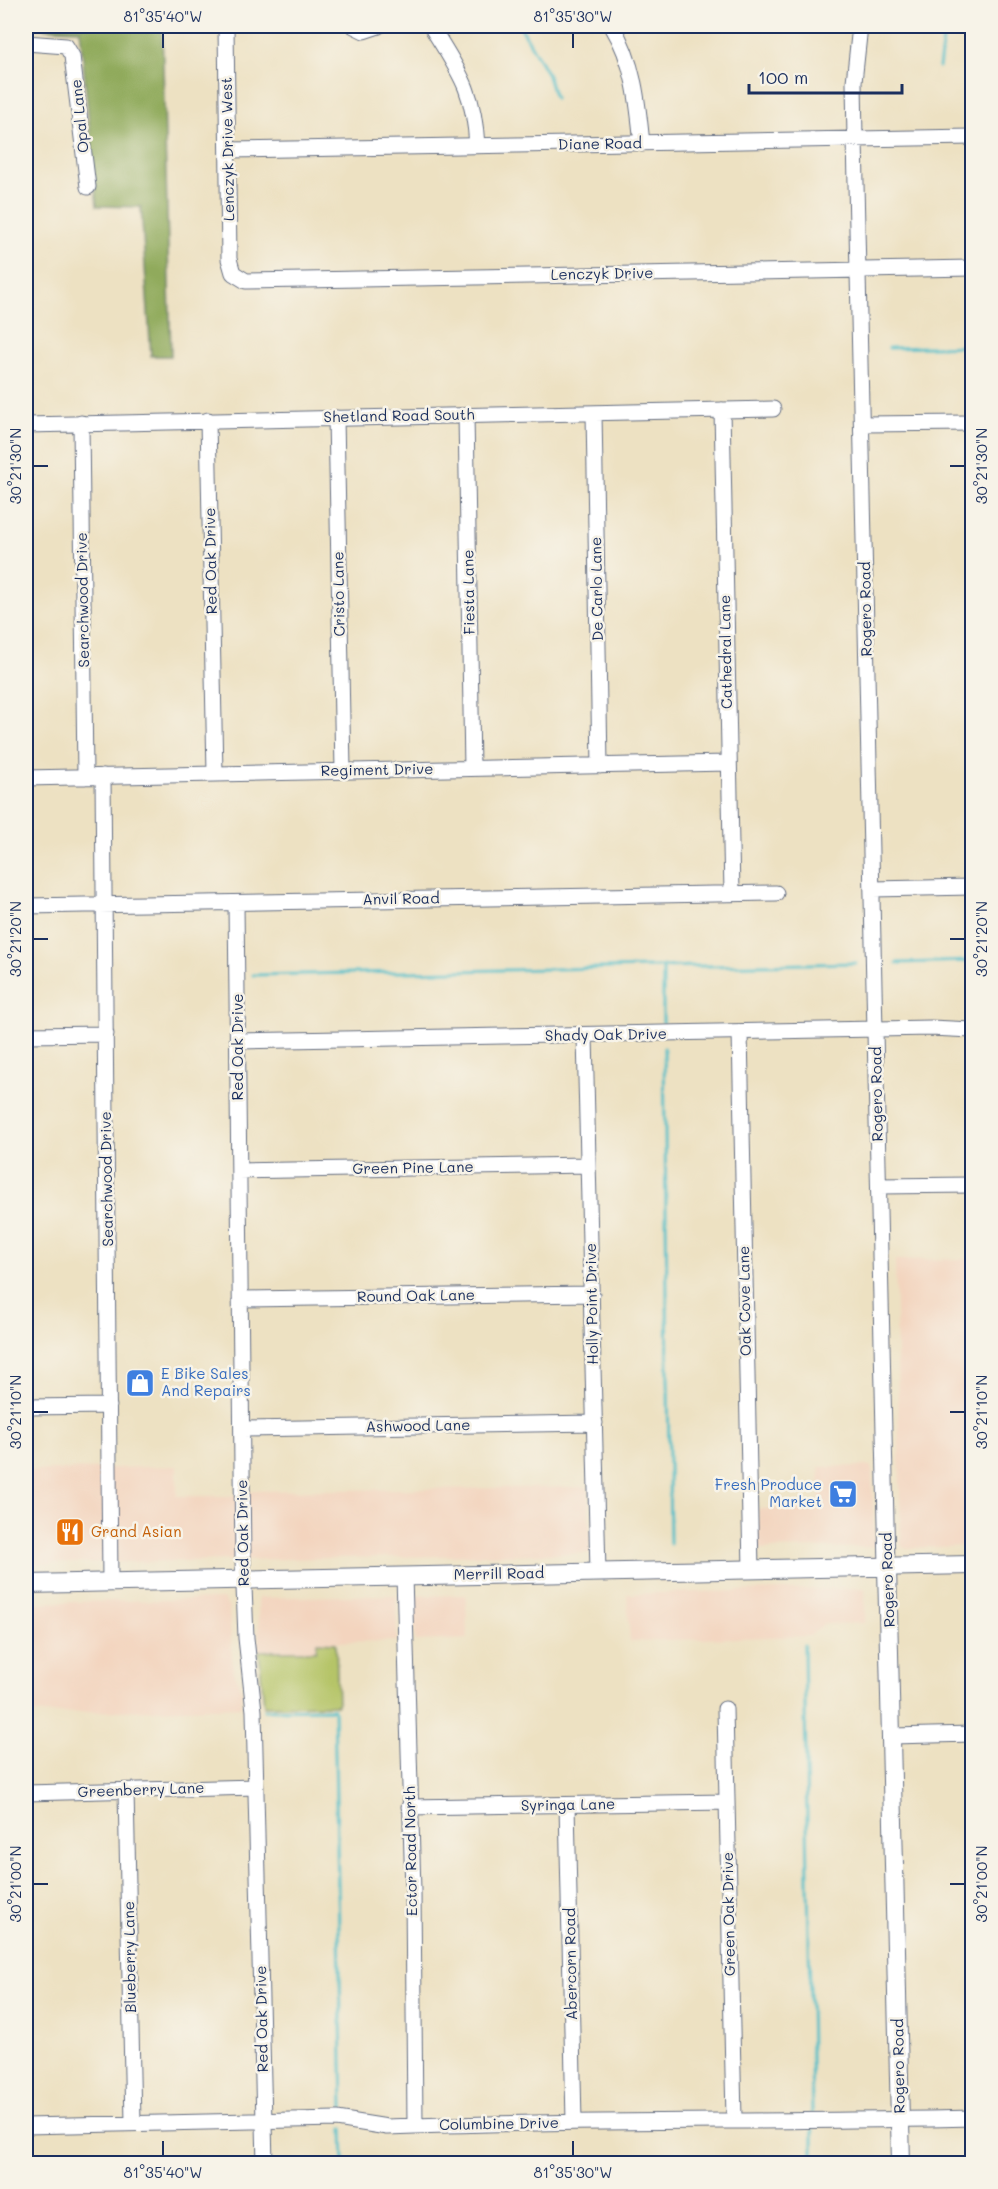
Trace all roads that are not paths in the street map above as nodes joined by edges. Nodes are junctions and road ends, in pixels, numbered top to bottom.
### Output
1 (226, 26) edge
2 (354, 26) edge
3 (380, 26) edge
4 (430, 26) edge
5 (860, 26) edge
6 (619, 28) edge
7 (26, 43) edge
8 (972, 137) edge
9 (855, 139) junction
10 (642, 144) junction
11 (477, 146) junction
12 (228, 150) junction
13 (88, 187) dead end
14 (972, 268) edge
15 (858, 270) junction
16 (233, 273) joint
17 (773, 410) dead end
18 (722, 411) junction
19 (594, 412) junction
20 (466, 415) junction
21 (336, 418) junction
22 (208, 420) junction
23 (81, 423) junction
24 (972, 423) edge
25 (862, 424) junction
26 (26, 425) edge
27 (729, 763) junction
28 (600, 766) junction
29 (472, 768) junction
30 (343, 770) junction
31 (215, 774) junction
32 (103, 776) junction
33 (85, 777) junction
34 (26, 778) edge
35 (972, 887) edge
36 (873, 889) junction
37 (776, 892) dead end
38 (732, 893) junction
39 (237, 903) junction
40 (105, 905) junction
41 (26, 906) edge
42 (876, 1029) junction
43 (972, 1030) edge
44 (740, 1032) junction
45 (106, 1034) junction
46 (26, 1035) edge
47 (585, 1036) junction
48 (239, 1041) junction
49 (588, 1165) junction
50 (239, 1171) junction
51 (972, 1185) edge
52 (879, 1186) junction
53 (592, 1294) junction
54 (241, 1299) junction
55 (109, 1406) junction
56 (26, 1407) edge
57 (595, 1423) junction
58 (242, 1429) junction
59 (972, 1565) edge
60 (887, 1567) junction
61 (751, 1570) junction
62 (598, 1573) junction
63 (404, 1576) junction
64 (243, 1580) junction
65 (110, 1582) junction
66 (26, 1584) edge
67 (725, 1709) dead end
68 (972, 1734) edge
69 (892, 1736) junction
70 (256, 1787) junction
71 (126, 1791) junction
72 (26, 1793) edge
73 (727, 1802) junction
74 (567, 1805) junction
75 (410, 1807) junction
76 (972, 2118) edge
77 (734, 2119) junction
78 (264, 2120) junction
79 (900, 2120) junction
80 (574, 2122) junction
81 (134, 2123) junction
82 (26, 2126) edge
83 (415, 2126) junction
84 (265, 2163) edge
85 (901, 2163) edge

1 - 12 street, Lenczyk Drive West
2 - 3 street
4 - 11 street
5 - 9 street, Rogero Road
6 - 10 street
7 - 13 street, Opal Lane
8 - 9 street, Diane Road
9 - 10 street, Diane Road
9 - 15 street, Rogero Road
10 - 11 street, Diane Road
11 - 12 street, Diane Road
12 - 16 street, Lenczyk Drive West
14 - 15 street, Lenczyk Drive
15 - 16 street, Lenczyk Drive
15 - 25 street, Rogero Road
17 - 18 street, Shetland Road South
18 - 19 street, Shetland Road South
18 - 27 street, Cathedral Lane
19 - 20 street, Shetland Road South
19 - 28 street, De Carlo Lane
20 - 21 street, Shetland Road South
20 - 29 street, Fiesta Lane
21 - 22 street, Shetland Road South
21 - 30 street, Cristo Lane
22 - 23 street, Shetland Road South
22 - 31 street, Red Oak Drive
23 - 26 street, Shetland Road South
23 - 33 street, Searchwood Drive
24 - 25 street
25 - 36 street, Rogero Road
27 - 28 street, Regiment Drive
27 - 38 street, Cathedral Lane
28 - 29 street, Regiment Drive
29 - 30 street, Regiment Drive
30 - 31 street, Regiment Drive
31 - 32 street, Regiment Drive
32 - 33 street, Regiment Drive
32 - 40 street, Searchwood Drive
33 - 34 street, Regiment Drive
35 - 36 street
36 - 42 street, Rogero Road
37 - 38 street, Anvil Road
38 - 39 street, Anvil Road
39 - 40 street, Anvil Road
39 - 48 street, Red Oak Drive
40 - 41 street, Anvil Road
40 - 45 street, Searchwood Drive
42 - 43 street, Shady Oak Drive
42 - 44 street, Shady Oak Drive
42 - 52 street, Rogero Road
44 - 47 street, Shady Oak Drive
44 - 61 street, Oak Cove Lane
45 - 46 street
45 - 55 street, Searchwood Drive
47 - 48 street, Shady Oak Drive
47 - 49 street, Holly Point Drive
48 - 50 street, Red Oak Drive
49 - 50 street, Green Pine Lane
49 - 53 street, Holly Point Drive
50 - 54 street, Red Oak Drive
51 - 52 street
52 - 60 street, Rogero Road
53 - 54 street, Round Oak Lane
53 - 57 street, Holly Point Drive
54 - 58 street, Red Oak Drive
55 - 56 street
55 - 65 street, Searchwood Drive
57 - 58 street, Ashwood Lane
57 - 62 street, Holly Point Drive
58 - 64 street, Red Oak Drive
59 - 60 main road, Merrill Road
60 - 61 main road, Merrill Road
60 - 69 main road, Rogero Road
61 - 62 main road, Merrill Road
62 - 63 main road, Merrill Road
63 - 64 main road, Merrill Road
63 - 75 street, Ector Road North
64 - 65 main road, Merrill Road
64 - 70 street, Red Oak Drive
65 - 66 main road, Merrill Road
67 - 73 street, Green Oak Drive
68 - 69 street
69 - 79 main road, Rogero Road
70 - 71 street, Greenberry Lane
70 - 78 street, Red Oak Drive
71 - 72 street, Greenberry Lane
71 - 81 street, Blueberry Lane
73 - 74 street, Syringa Lane
73 - 77 street, Green Oak Drive
74 - 75 street, Syringa Lane
74 - 80 street, Abercorn Road
75 - 83 street, Ector Road North
76 - 79 street, Columbine Drive
77 - 79 street, Columbine Drive
77 - 80 street, Columbine Drive
78 - 81 street, Columbine Drive
78 - 83 street, Columbine Drive
78 - 84 street, Red Oak Drive
79 - 85 main road, Rogero Road
80 - 83 street, Columbine Drive
81 - 82 street, Columbine Drive

